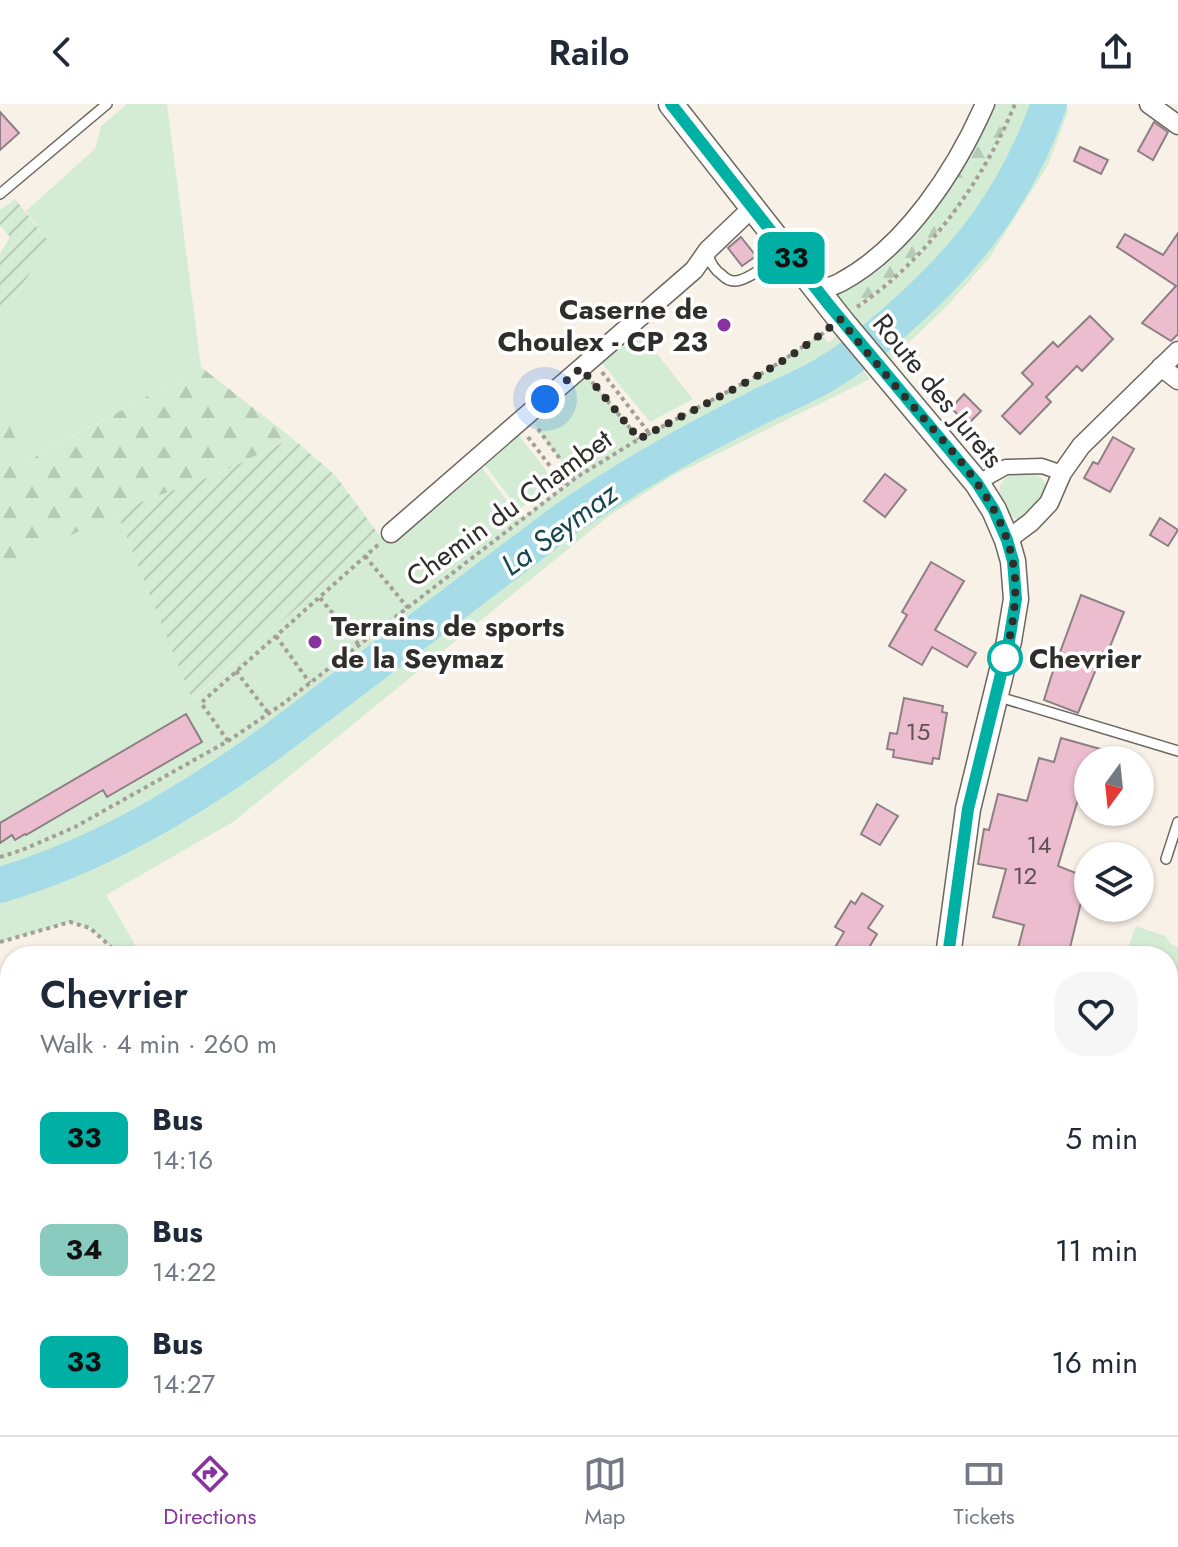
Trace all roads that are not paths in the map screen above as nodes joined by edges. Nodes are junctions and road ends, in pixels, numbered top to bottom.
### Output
1 (107, 104) edge
2 (671, 104) edge
3 (985, 104) edge
4 (1149, 104) edge
5 (1178, 125) edge
6 (0, 194) edge
7 (752, 208) junction
8 (708, 250) junction
9 (786, 251) junction
10 (818, 291) junction
11 (1178, 351) edge
12 (1161, 367) junction
13 (1178, 380) edge
14 (1062, 473) junction
15 (977, 483) junction
16 (391, 533) road end
17 (1007, 540) junction
18 (996, 696) junction
19 (1178, 751) edge
20 (1178, 822) edge
21 (1166, 859) dead end
22 (949, 946) edge

1 - 6 lane
2 - 7 street, Route des Jurets
3 - 10 street
4 - 5 street
7 - 8 street
7 - 9 street, Route des Jurets
8 - 9 lane
8 - 16 street
9 - 10 street, Route des Jurets
10 - 15 street, Route des Jurets
11 - 12 street
12 - 13 street
12 - 14 street
14 - 15 street
14 - 17 street
15 - 17 street, Route des Jurets
17 - 18 street, Route des Jurets
18 - 19 lane
18 - 22 street, Route des Jurets
20 - 21 lane

